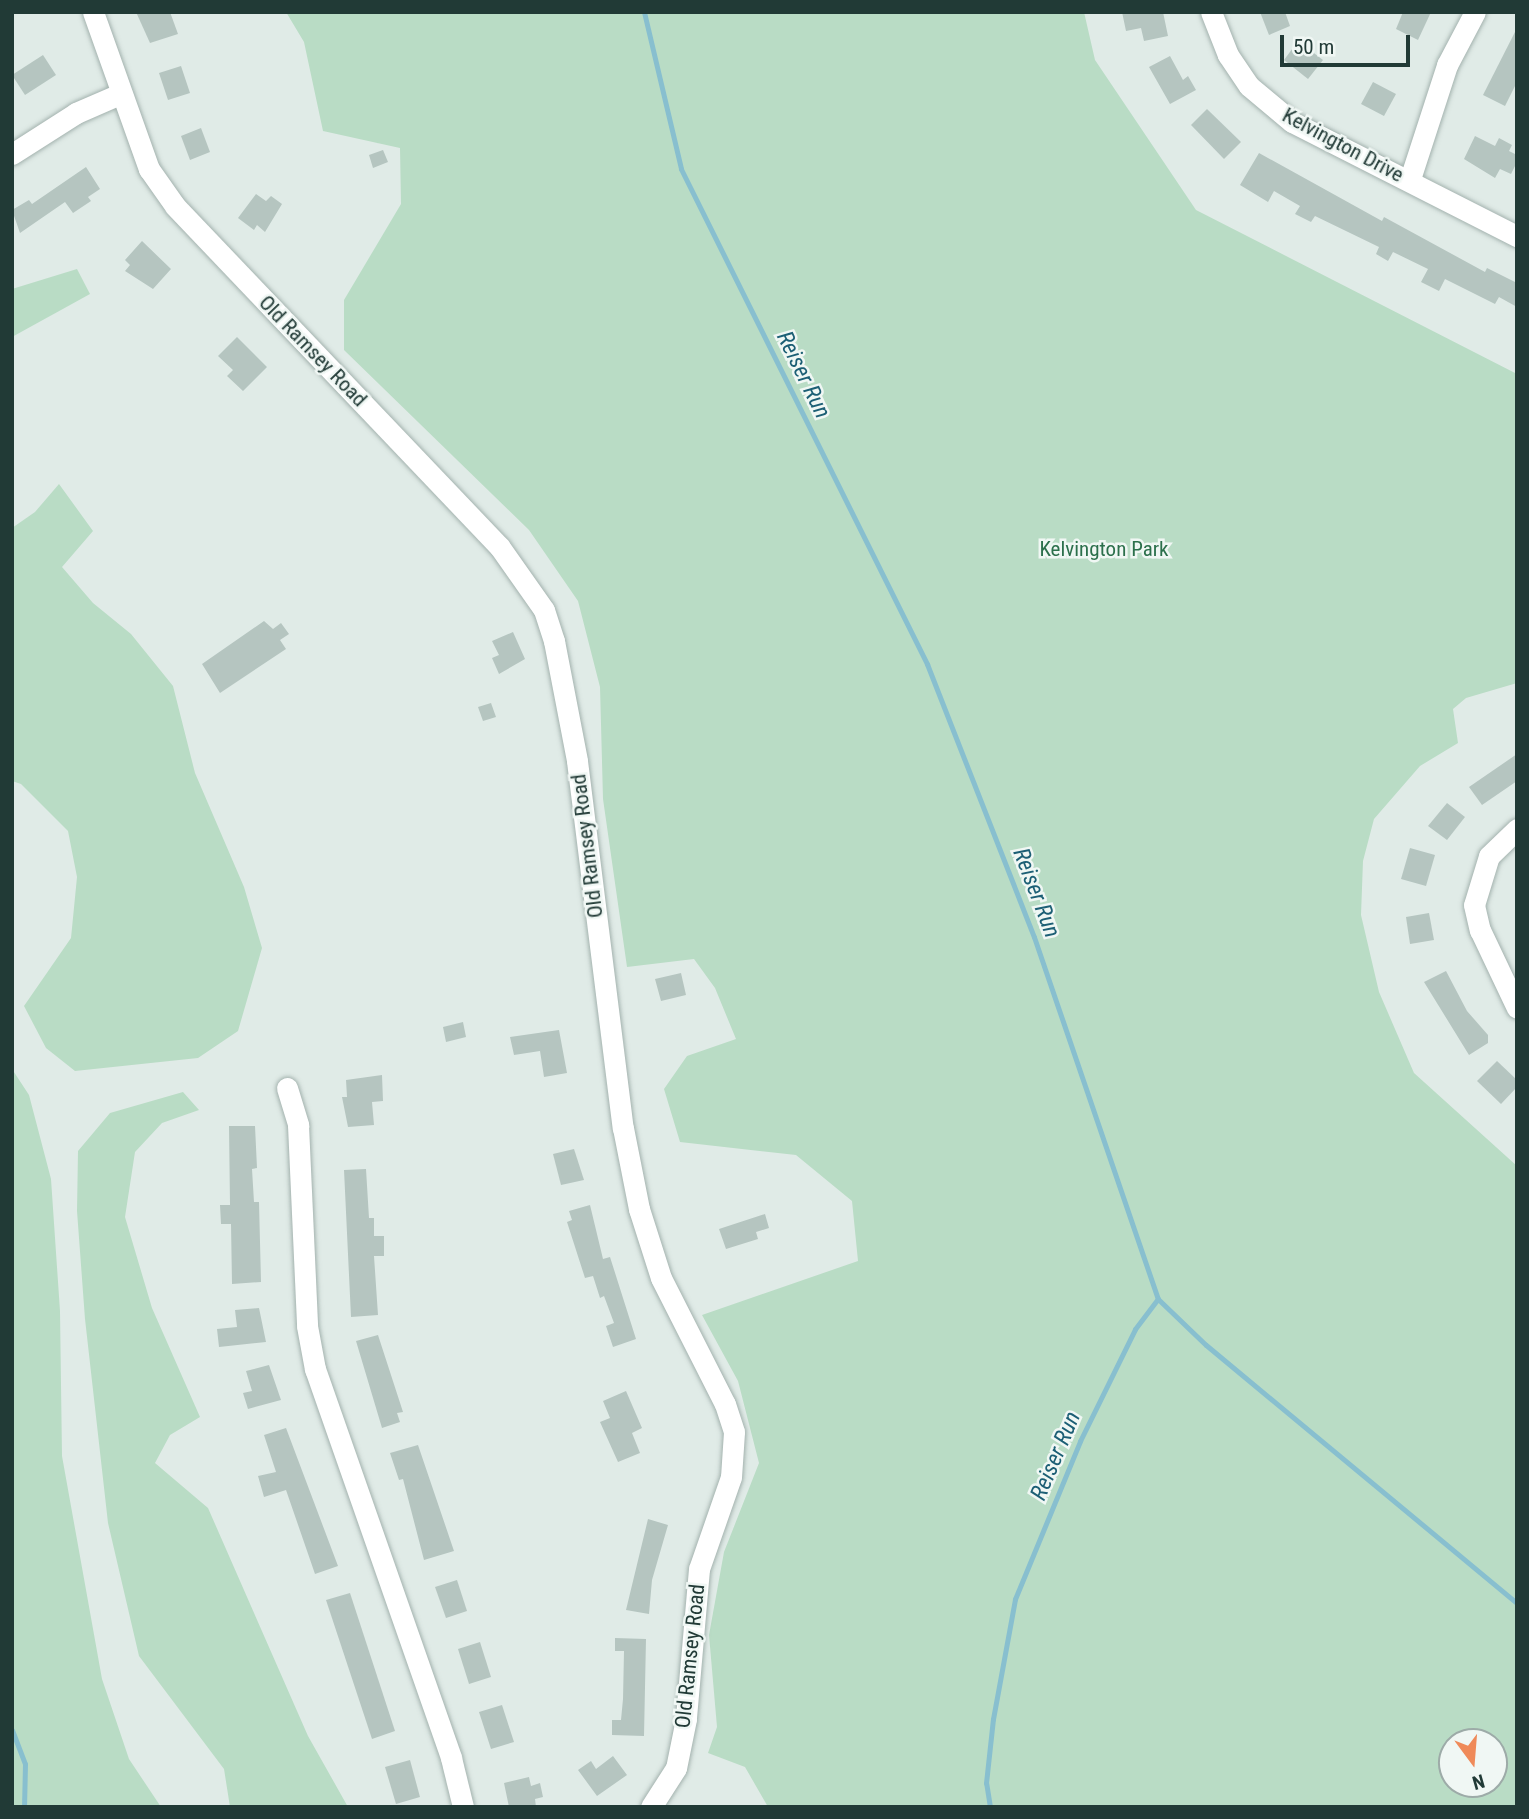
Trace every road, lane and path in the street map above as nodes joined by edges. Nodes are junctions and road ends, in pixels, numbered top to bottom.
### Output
1 (93, 12) edge
2 (1210, 12) edge
3 (1475, 12) edge
4 (120, 94) junction
5 (12, 154) edge
6 (1410, 179) junction
7 (1517, 236) edge
8 (1517, 829) edge
9 (1517, 1008) edge
10 (287, 1088) dead end
11 (463, 1807) edge
12 (651, 1807) edge

1 - 4 street, Old Ramsey Road
2 - 6 street, Kelvington Drive
3 - 6 street
4 - 5 street
4 - 12 street, Old Ramsey Road
6 - 7 street, Kelvington Drive
8 - 9 street
10 - 11 street

